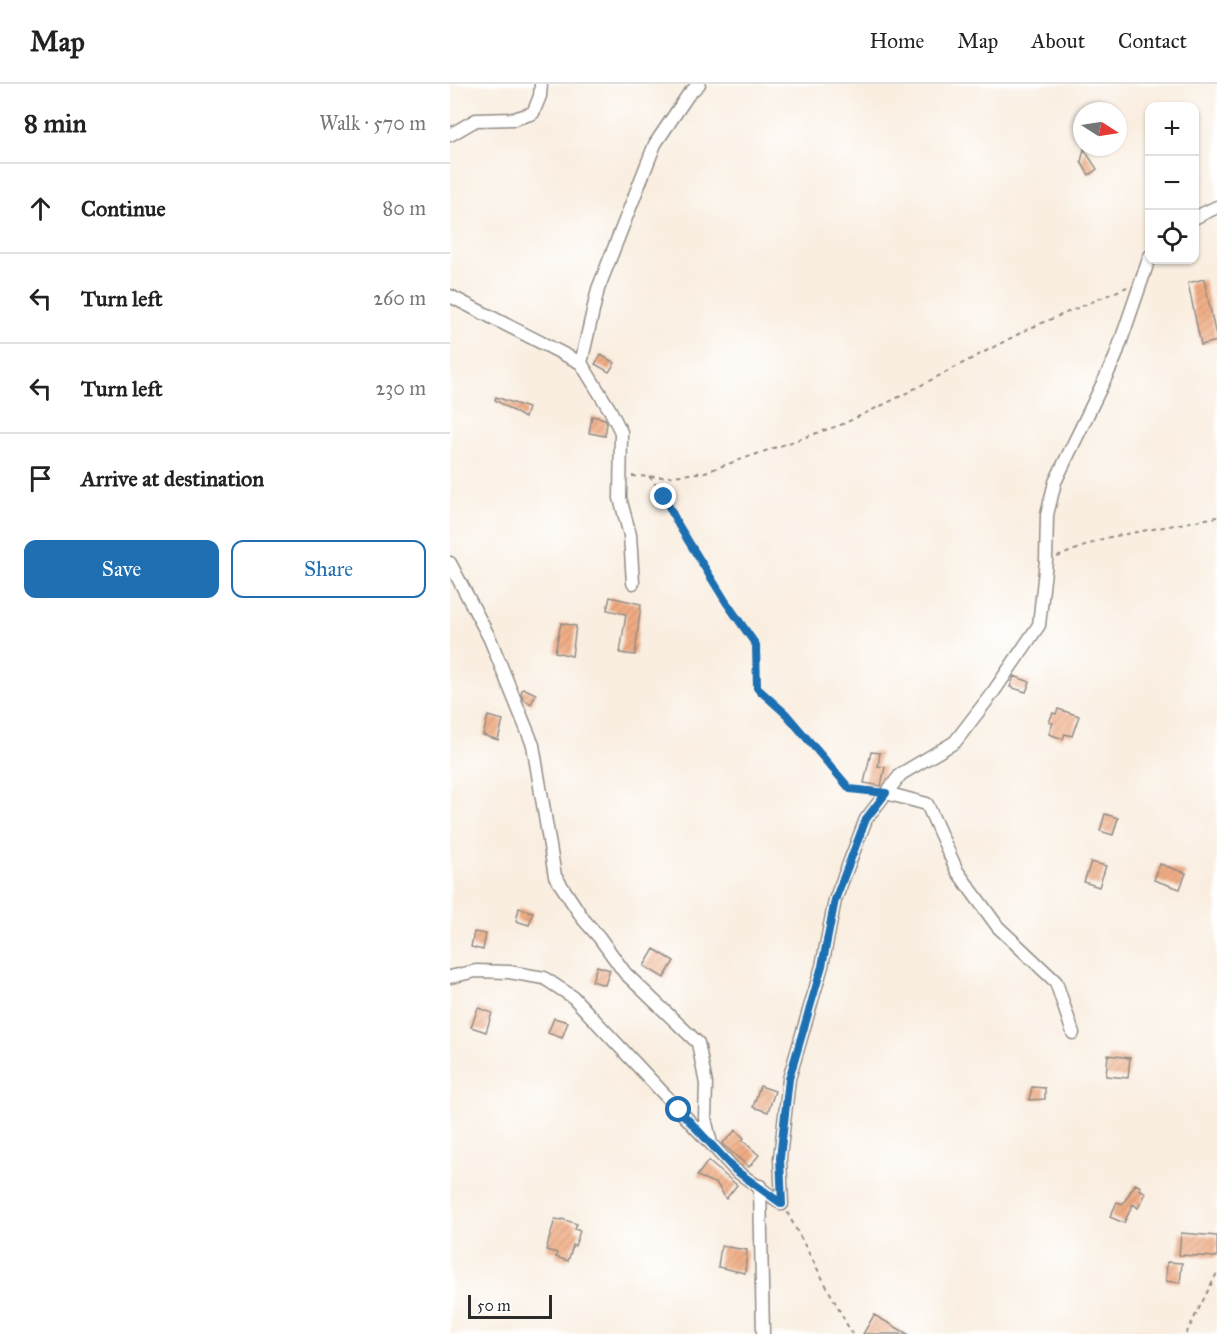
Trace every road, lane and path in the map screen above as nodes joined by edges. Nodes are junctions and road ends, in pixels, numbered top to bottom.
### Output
1 (541, 84) edge
2 (699, 84) edge
3 (450, 135) edge
4 (1217, 207) edge
5 (1199, 216) edge
6 (1146, 264) edge
7 (1140, 281) junction
8 (450, 296) edge
9 (581, 363) junction
10 (620, 475) junction
11 (649, 476) junction
12 (1217, 517) edge
13 (1046, 561) junction
14 (450, 563) edge
15 (633, 584) dead end
16 (886, 793) junction
17 (450, 977) edge
18 (1073, 1034) dead end
19 (711, 1144) junction
20 (759, 1186) junction
21 (782, 1204) junction
22 (1217, 1273) edge
23 (763, 1334) edge
24 (852, 1334) edge
25 (1186, 1334) edge

1 - 3 street
2 - 9 street
4 - 5 street
6 - 7 street
7 - 11 path
7 - 13 street
8 - 9 street
9 - 10 street
10 - 11 path
10 - 15 street
11 - 16 path
12 - 13 path
13 - 16 street
14 - 19 street
16 - 18 street
16 - 21 street
17 - 19 street
19 - 20 street
20 - 21 street
20 - 23 street
21 - 24 path
22 - 25 path

